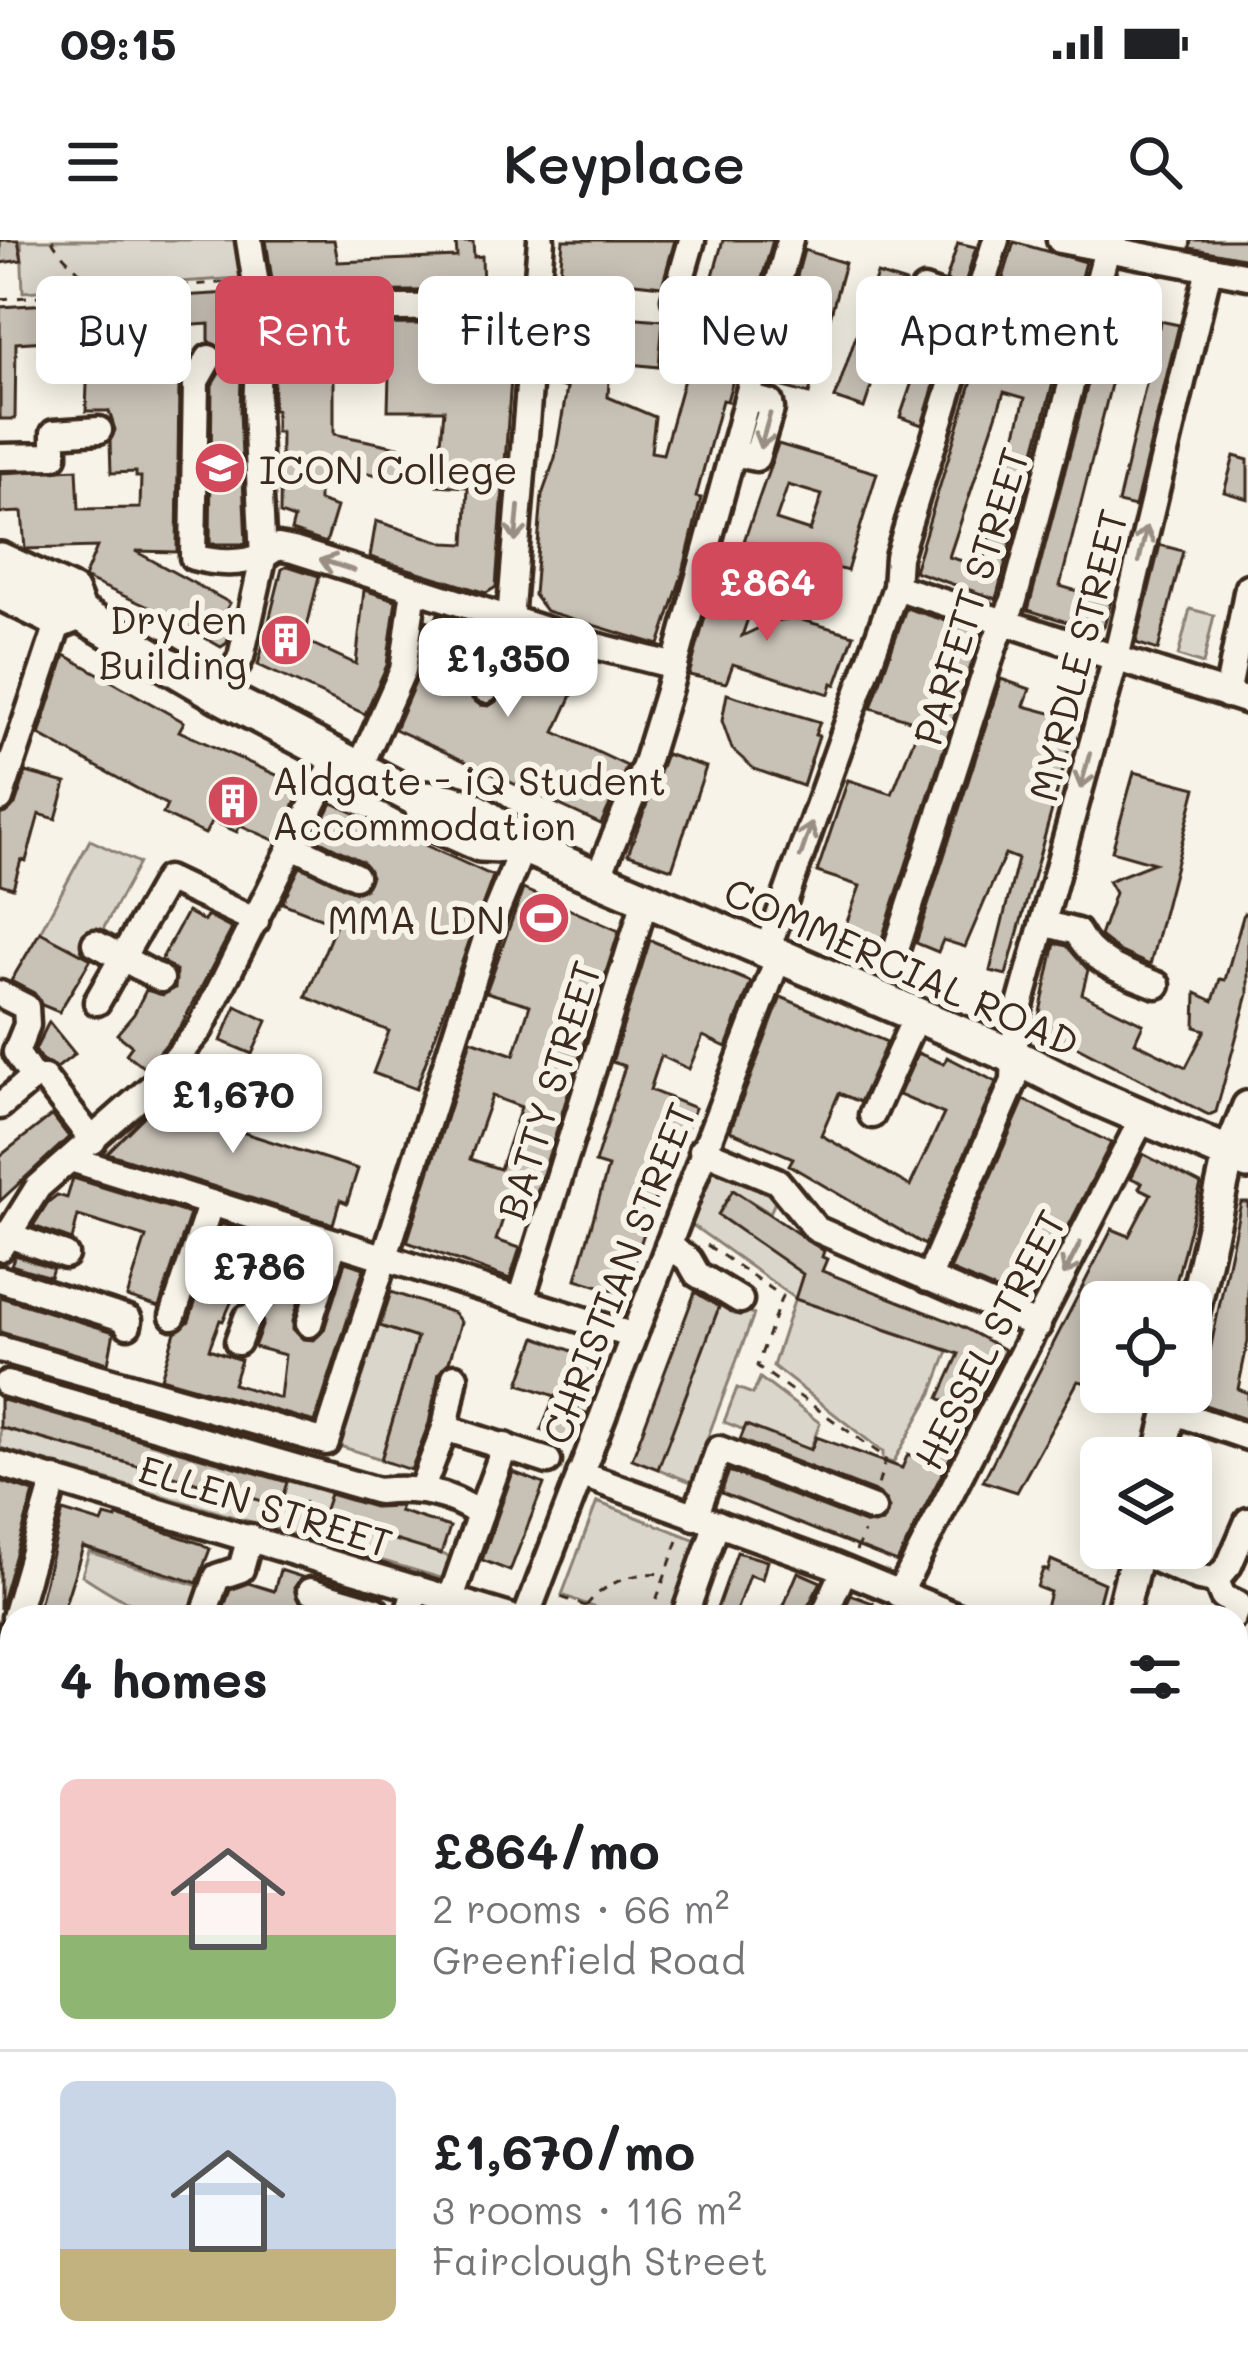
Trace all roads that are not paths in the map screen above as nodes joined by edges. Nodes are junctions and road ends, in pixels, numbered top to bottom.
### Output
1 (249, 240) edge
2 (541, 240) edge
3 (692, 240) edge
4 (790, 240) edge
5 (996, 240) edge
6 (1060, 240) edge
7 (1107, 249) junction
8 (1209, 269) junction
9 (254, 276) edge
10 (538, 276) edge
11 (682, 276) edge
12 (1248, 276) edge
13 (209, 358) dead end
14 (254, 384) edge
15 (531, 384) edge
16 (99, 430) dead end
17 (0, 457) edge
18 (263, 559) junction
19 (0, 560) edge
20 (896, 587) junction
21 (1248, 587) edge
22 (414, 589) junction
23 (0, 592) edge
24 (69, 617) junction
25 (514, 621) junction
26 (1004, 622) junction
27 (1116, 658) junction
28 (675, 666) junction
29 (486, 689) dead end
30 (221, 696) junction
31 (1237, 698) edge
32 (348, 762) junction
33 (0, 800) edge
34 (523, 846) junction
35 (293, 847) junction
36 (355, 876) dead end
37 (597, 879) junction
38 (645, 901) junction
39 (256, 921) junction
40 (1043, 923) junction
41 (95, 943) dead end
42 (773, 953) junction
43 (122, 958) junction
44 (892, 962) dead end
45 (161, 979) dead end
46 (1157, 985) dead end
47 (0, 994) edge
48 (97, 1002) dead end
49 (917, 1014) junction
50 (1017, 1058) junction
51 (33, 1078) junction
52 (0, 1106) edge
53 (1248, 1107) edge
54 (872, 1115) dead end
55 (1143, 1117) junction
56 (93, 1141) junction
57 (702, 1150) junction
58 (1239, 1158) edge
59 (71, 1159) junction
60 (209, 1205) junction
61 (672, 1234) junction
62 (272, 1240) junction
63 (3, 1241) edge
64 (334, 1244) junction
65 (65, 1256) dead end
66 (382, 1258) junction
67 (0, 1279) edge
68 (928, 1279) junction
69 (1203, 1281) edge
70 (255, 1292) dead end
71 (521, 1300) junction
72 (740, 1300) dead end
73 (173, 1316) dead end
74 (309, 1324) dead end
75 (128, 1325) dead end
76 (1038, 1326) junction
77 (632, 1335) junction
78 (0, 1349) edge
79 (87, 1374) junction
80 (455, 1377) dead end
81 (8, 1384) dead end
82 (79, 1405) junction
83 (223, 1413) junction
84 (1199, 1413) edge
85 (445, 1428) junction
86 (1248, 1436) edge
87 (213, 1444) junction
88 (505, 1446) junction
89 (548, 1461) dead end
90 (0, 1465) edge
91 (580, 1474) junction
92 (55, 1480) junction
93 (422, 1488) junction
94 (873, 1509) road end
95 (480, 1514) junction
96 (699, 1518) junction
97 (1248, 1521) edge
98 (250, 1537) junction
99 (1132, 1569) edge
100 (1181, 1569) edge
101 (846, 1572) junction
102 (387, 1579) junction
103 (1216, 1580) junction
104 (416, 1588) junction
105 (310, 1591) dead end
106 (899, 1594) junction
107 (451, 1598) junction
108 (19, 1605) edge
109 (207, 1605) edge
110 (348, 1605) edge
111 (377, 1605) edge
112 (410, 1605) edge
113 (472, 1605) edge
114 (531, 1605) edge
115 (686, 1605) edge
116 (829, 1605) edge
117 (927, 1605) edge
118 (1124, 1605) edge
119 (1238, 1605) edge

1 - 9 street
2 - 10 street
3 - 11 street
4 -> 28 street
5 - 20 street, CHRISTIAN STREET
6 - 7 street
7 - 8 street
7 - 26 street, PARFETT STREET
8 - 12 street
27 -> 8 street, MYRDLE STREET
13 - 18 street
14 - 18 street
15 -> 25 street
16 - 17 street
22 -> 18 street
18 - 30 street
19 - 24 highway, COMMERCIAL ROAD
20 - 26 street
42 -> 20 street, CHRISTIAN STREET
21 - 31 street
22 - 25 street
22 - 32 street
23 - 24 highway, COMMERCIAL ROAD
24 - 30 highway, COMMERCIAL ROAD
24 - 33 street
25 - 28 street
25 - 29 street
26 - 27 street
26 - 44 street, PARFETT STREET
27 - 31 street
27 -> 40 street, MYRDLE STREET
28 - 37 street
30 - 32 highway, COMMERCIAL ROAD
32 - 34 highway, COMMERCIAL ROAD
32 - 35 street
34 - 37 highway, COMMERCIAL ROAD
34 - 66 street
35 - 36 street
35 - 39 street
37 - 38 highway, COMMERCIAL ROAD
38 - 42 highway, COMMERCIAL ROAD
38 - 71 street, BATTY STREET
39 - 43 street
39 - 56 street
40 - 46 street
40 - 50 street, MYRDLE STREET
41 - 43 street
42 - 49 highway, COMMERCIAL ROAD
42 - 57 street, CHRISTIAN STREET
43 - 45 street
43 - 48 street
47 - 51 street
49 - 50 highway, COMMERCIAL ROAD
49 - 54 street
50 - 55 highway, COMMERCIAL ROAD
50 - 68 street, MYRDLE STREET
51 - 52 street
51 - 56 street
53 - 58 main road
55 - 58 highway, COMMERCIAL ROAD
55 -> 76 street, HESSEL STREET
56 - 59 street
57 - 61 street, CHRISTIAN STREET
57 - 68 street
58 - 69 main road
59 - 60 street
59 - 63 street
60 - 62 street
60 - 73 street
61 - 72 street
61 - 77 street, CHRISTIAN STREET
62 - 64 street
62 - 70 street
63 - 65 street
64 - 66 street
64 - 74 street
66 - 71 street
66 - 83 street
67 - 75 street
68 - 76 street
71 - 77 street
76 - 106 street, HESSEL STREET
77 - 91 street, CHRISTIAN STREET
78 - 79 street
79 - 82 street
79 - 83 street
80 - 85 street
81 - 82 street
82 - 87 street
83 - 87 street
84 - 86 street
85 - 88 street
85 - 93 street
87 - 93 street
88 - 89 street
88 - 95 street
90 - 92 street, ELLEN STREET
91 - 96 street
91 - 114 street, CHRISTIAN STREET
92 - 98 street, ELLEN STREET
92 - 108 street
93 - 95 street
94 - 96 street
95 - 107 street
96 - 101 street
96 - 115 street
97 - 103 street
98 - 102 street, ELLEN STREET
98 - 109 street
99 - 118 main road
100 - 103 street
101 - 106 street
101 - 116 street
102 - 104 street, ELLEN STREET
102 - 111 street
103 - 119 street
104 - 107 street, ELLEN STREET
104 - 112 street
105 - 110 street
106 - 117 street
107 - 113 street, ELLEN STREET

